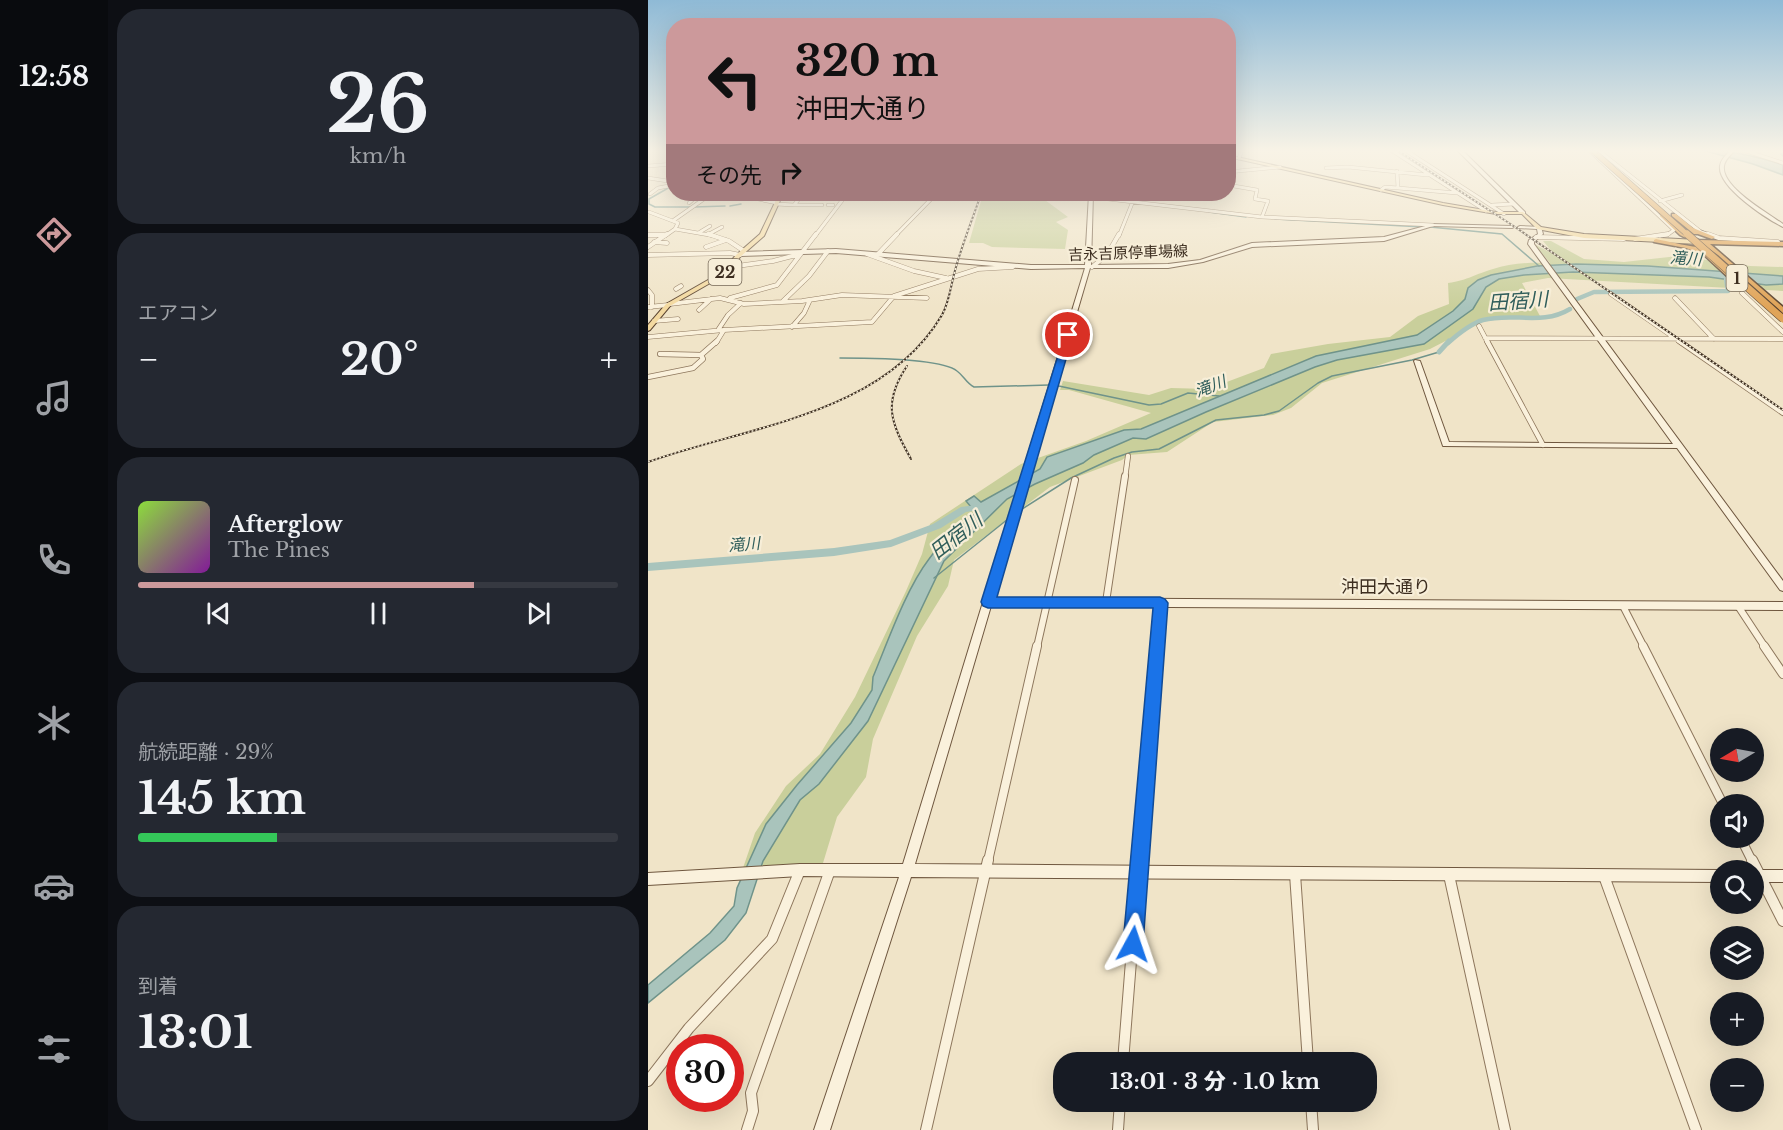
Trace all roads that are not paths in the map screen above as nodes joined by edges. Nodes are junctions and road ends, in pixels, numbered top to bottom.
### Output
1 (700, 203) edge
2 (772, 203) edge
3 (837, 203) edge
4 (928, 203) edge
5 (1091, 203) edge
6 (1132, 203) edge
7 (1147, 203) edge
8 (1267, 203) edge
9 (1445, 203) edge
10 (1473, 203) edge
11 (1487, 203) edge
12 (1646, 203) edge
13 (1649, 203) edge
14 (1652, 203) edge
15 (1654, 203) edge
16 (1658, 203) edge
17 (1662, 203) edge
18 (1753, 203) edge
19 (777, 204) junction
20 (794, 204) joint
21 (1514, 204) joint
22 (822, 205) dead end
23 (1491, 205) junction
24 (1486, 211) junction
25 (649, 212) edge
26 (1523, 213) junction
27 (1504, 214) junction
28 (1262, 217) junction
29 (674, 220) junction
30 (1433, 225) junction
31 (710, 226) dead end
32 (1783, 226) edge
33 (722, 227) dead end
34 (1512, 227) dead end
35 (1520, 227) dead end
36 (1539, 228) junction
37 (675, 229) junction
38 (1691, 229) junction
39 (1677, 230) junction
40 (692, 231) junction
41 (700, 232) junction
42 (707, 234) junction
43 (648, 235) edge
44 (665, 235) junction
45 (683, 236) dead end
46 (1536, 237) junction
47 (1584, 237) junction
48 (697, 238) dead end
49 (1635, 239) junction
50 (1655, 239) junction
51 (726, 240) junction
52 (1697, 241) junction
53 (654, 242) junction
54 (1746, 242) junction
55 (667, 243) dead end
56 (1781, 243) edge
57 (706, 247) dead end
58 (648, 248) edge
59 (682, 249) dead end
60 (828, 251) junction
61 (742, 253) junction
62 (802, 253) junction
63 (865, 253) junction
64 (878, 254) junction
65 (1720, 254) junction
66 (648, 255) edge
67 (677, 255) junction
68 (1708, 257) junction
69 (1023, 266) junction
70 (730, 267) junction
71 (1090, 267) junction
72 (947, 278) junction
73 (681, 286) dead end
74 (676, 289) dead end
75 (648, 290) edge
76 (1742, 293) dead end
77 (1611, 294) dead end
78 (894, 296) junction
79 (927, 298) dead end
80 (1675, 298) dead end
81 (711, 299) junction
82 (729, 299) junction
83 (810, 300) junction
84 (783, 301) junction
85 (741, 303) junction
86 (669, 305) junction
87 (650, 307) edge
88 (699, 310) dead end
89 (1783, 313) edge
90 (678, 320) dead end
91 (1783, 320) edge
92 (654, 321) junction
93 (1479, 326) dead end
94 (792, 327) junction
95 (648, 330) edge
96 (718, 330) junction
97 (724, 330) junction
98 (1783, 332) edge
99 (648, 337) edge
100 (1485, 338) junction
101 (1600, 339) junction
102 (1676, 339) junction
103 (1714, 339) junction
104 (1783, 339) edge
105 (660, 354) dead end
106 (701, 355) junction
107 (1417, 361) dead end
108 (648, 377) edge
109 (1783, 413) edge
110 (1543, 445) junction
111 (1679, 446) junction
112 (1128, 456) dead end
113 (1075, 480) dead end
114 (1783, 588) edge
115 (988, 602) junction
116 (1046, 602) junction
117 (1106, 602) junction
118 (1160, 603) junction
119 (1623, 606) junction
120 (1738, 606) junction
121 (1783, 606) edge
122 (1783, 674) edge
123 (1718, 794) edge
124 (801, 870) junction
125 (830, 870) junction
126 (907, 871) junction
127 (985, 871) junction
128 (1139, 873) junction
129 (1294, 874) junction
130 (1449, 875) junction
131 (1604, 875) junction
132 (1710, 876) edge
133 (1764, 876) edge
134 (1783, 876) edge
135 (648, 879) edge
136 (1764, 889) edge
137 (1783, 921) edge
138 (1124, 1052) edge
139 (1307, 1052) edge
140 (648, 1081) edge
141 (1119, 1112) edge
142 (1312, 1112) edge
143 (747, 1130) edge
144 (822, 1130) edge
145 (926, 1130) edge
146 (1118, 1130) edge
147 (1313, 1130) edge
148 (1504, 1130) edge
149 (1696, 1130) edge

1 - 29 street
2 - 19 street
3 - 62 street
4 - 64 street
5 - 71 street
6 - 71 street
7 - 28 street
8 - 28 street
9 - 24 main road
10 - 24 street
11 - 23 street
12 - 49 street
13 - 39 highway, 1, bridge
14 - 91 highway, 1, bridge
15 - 89 highway, 1, bridge
16 - 38 highway, 1, bridge
17 - 56 street
18 - 32 street
19 - 20 street
19 - 61 main road, 22
20 - 22 street
21 - 23 street
21 - 26 street
23 - 27 street
24 - 27 main road
25 - 29 street
26 - 27 main road
26 - 36 main road
28 - 30 street
29 - 37 street
30 - 34 street, 吉永吉原停車場線
30 - 71 street, 吉永吉原停車場線
31 - 41 street
33 - 42 street
35 - 36 street
36 - 46 street
36 - 47 main road
37 - 40 street
37 - 44 street
38 - 52 highway, 1
38 - 54 highway, 1
39 - 50 highway
39 - 52 highway, 1
40 - 41 street
40 - 45 street
41 - 42 street
42 - 48 street
42 - 51 street
43 - 44 street
44 - 53 street
46 - 47 street
46 - 101 street
47 - 49 main road
49 - 50 main road
50 - 52 main road
50 - 68 highway, 1
51 - 57 street
51 - 61 street
52 - 54 highway
52 - 65 highway, 1
52 - 68 highway, 1
53 - 55 street
53 - 58 street
54 - 56 highway
54 - 65 highway, 1
59 - 67 street
60 - 62 street, 吉永吉原停車場線
60 - 63 street, 吉永吉原停車場線
60 - 84 street
61 - 62 street, 吉永吉原停車場線
61 - 67 street
61 - 70 main road, 22
62 - 70 street
62 - 82 street
63 - 64 street, 吉永吉原停車場線
63 - 72 street
64 - 69 street, 吉永吉原停車場線
65 - 89 highway, 1
66 - 67 street
68 - 91 highway, 1, bridge
69 - 71 street, 吉永吉原停車場線
69 - 72 street
70 - 86 main road, 22
71 - 115 street
72 - 78 street
73 - 74 street
75 - 87 street
76 - 98 street
77 - 102 street
78 - 79 street
78 - 83 street
78 - 94 street
80 - 103 street
81 - 82 street
81 - 86 street
81 - 88 street
82 - 85 street
83 - 84 street
83 - 94 street
84 - 85 street
85 - 96 street
86 - 87 street
86 - 92 main road, 22
90 - 92 street
92 - 95 main road, 22
93 - 100 street
94 - 97 street
96 - 97 street
96 - 99 street
97 - 106 street
100 - 101 street
100 - 110 street
101 - 102 street
101 - 111 street
102 - 103 street
102 - 109 street
103 - 104 street
105 - 106 street
106 - 108 street
107 - 110 street
110 - 111 street
111 - 114 street
112 - 117 street
113 - 116 street
115 - 116 street, 沖田大通り
115 - 126 street
116 - 117 street, 沖田大通り
116 - 127 street
117 - 118 street, 沖田大通り
118 - 119 street, 沖田大通り
118 - 128 street
119 - 120 street, 沖田大通り
119 - 123 street
120 - 121 street, 沖田大通り
120 - 122 street
124 - 125 street
124 - 135 street
124 - 140 street
125 - 126 street
125 - 143 street
126 - 127 street
126 - 144 street
127 - 128 street
127 - 145 street
128 - 129 street
128 - 138 street
129 - 130 street
129 - 139 street
130 - 131 street
130 - 148 street
131 - 132 street
131 - 149 street
133 - 134 street
136 - 137 street
141 - 146 street
142 - 147 street

